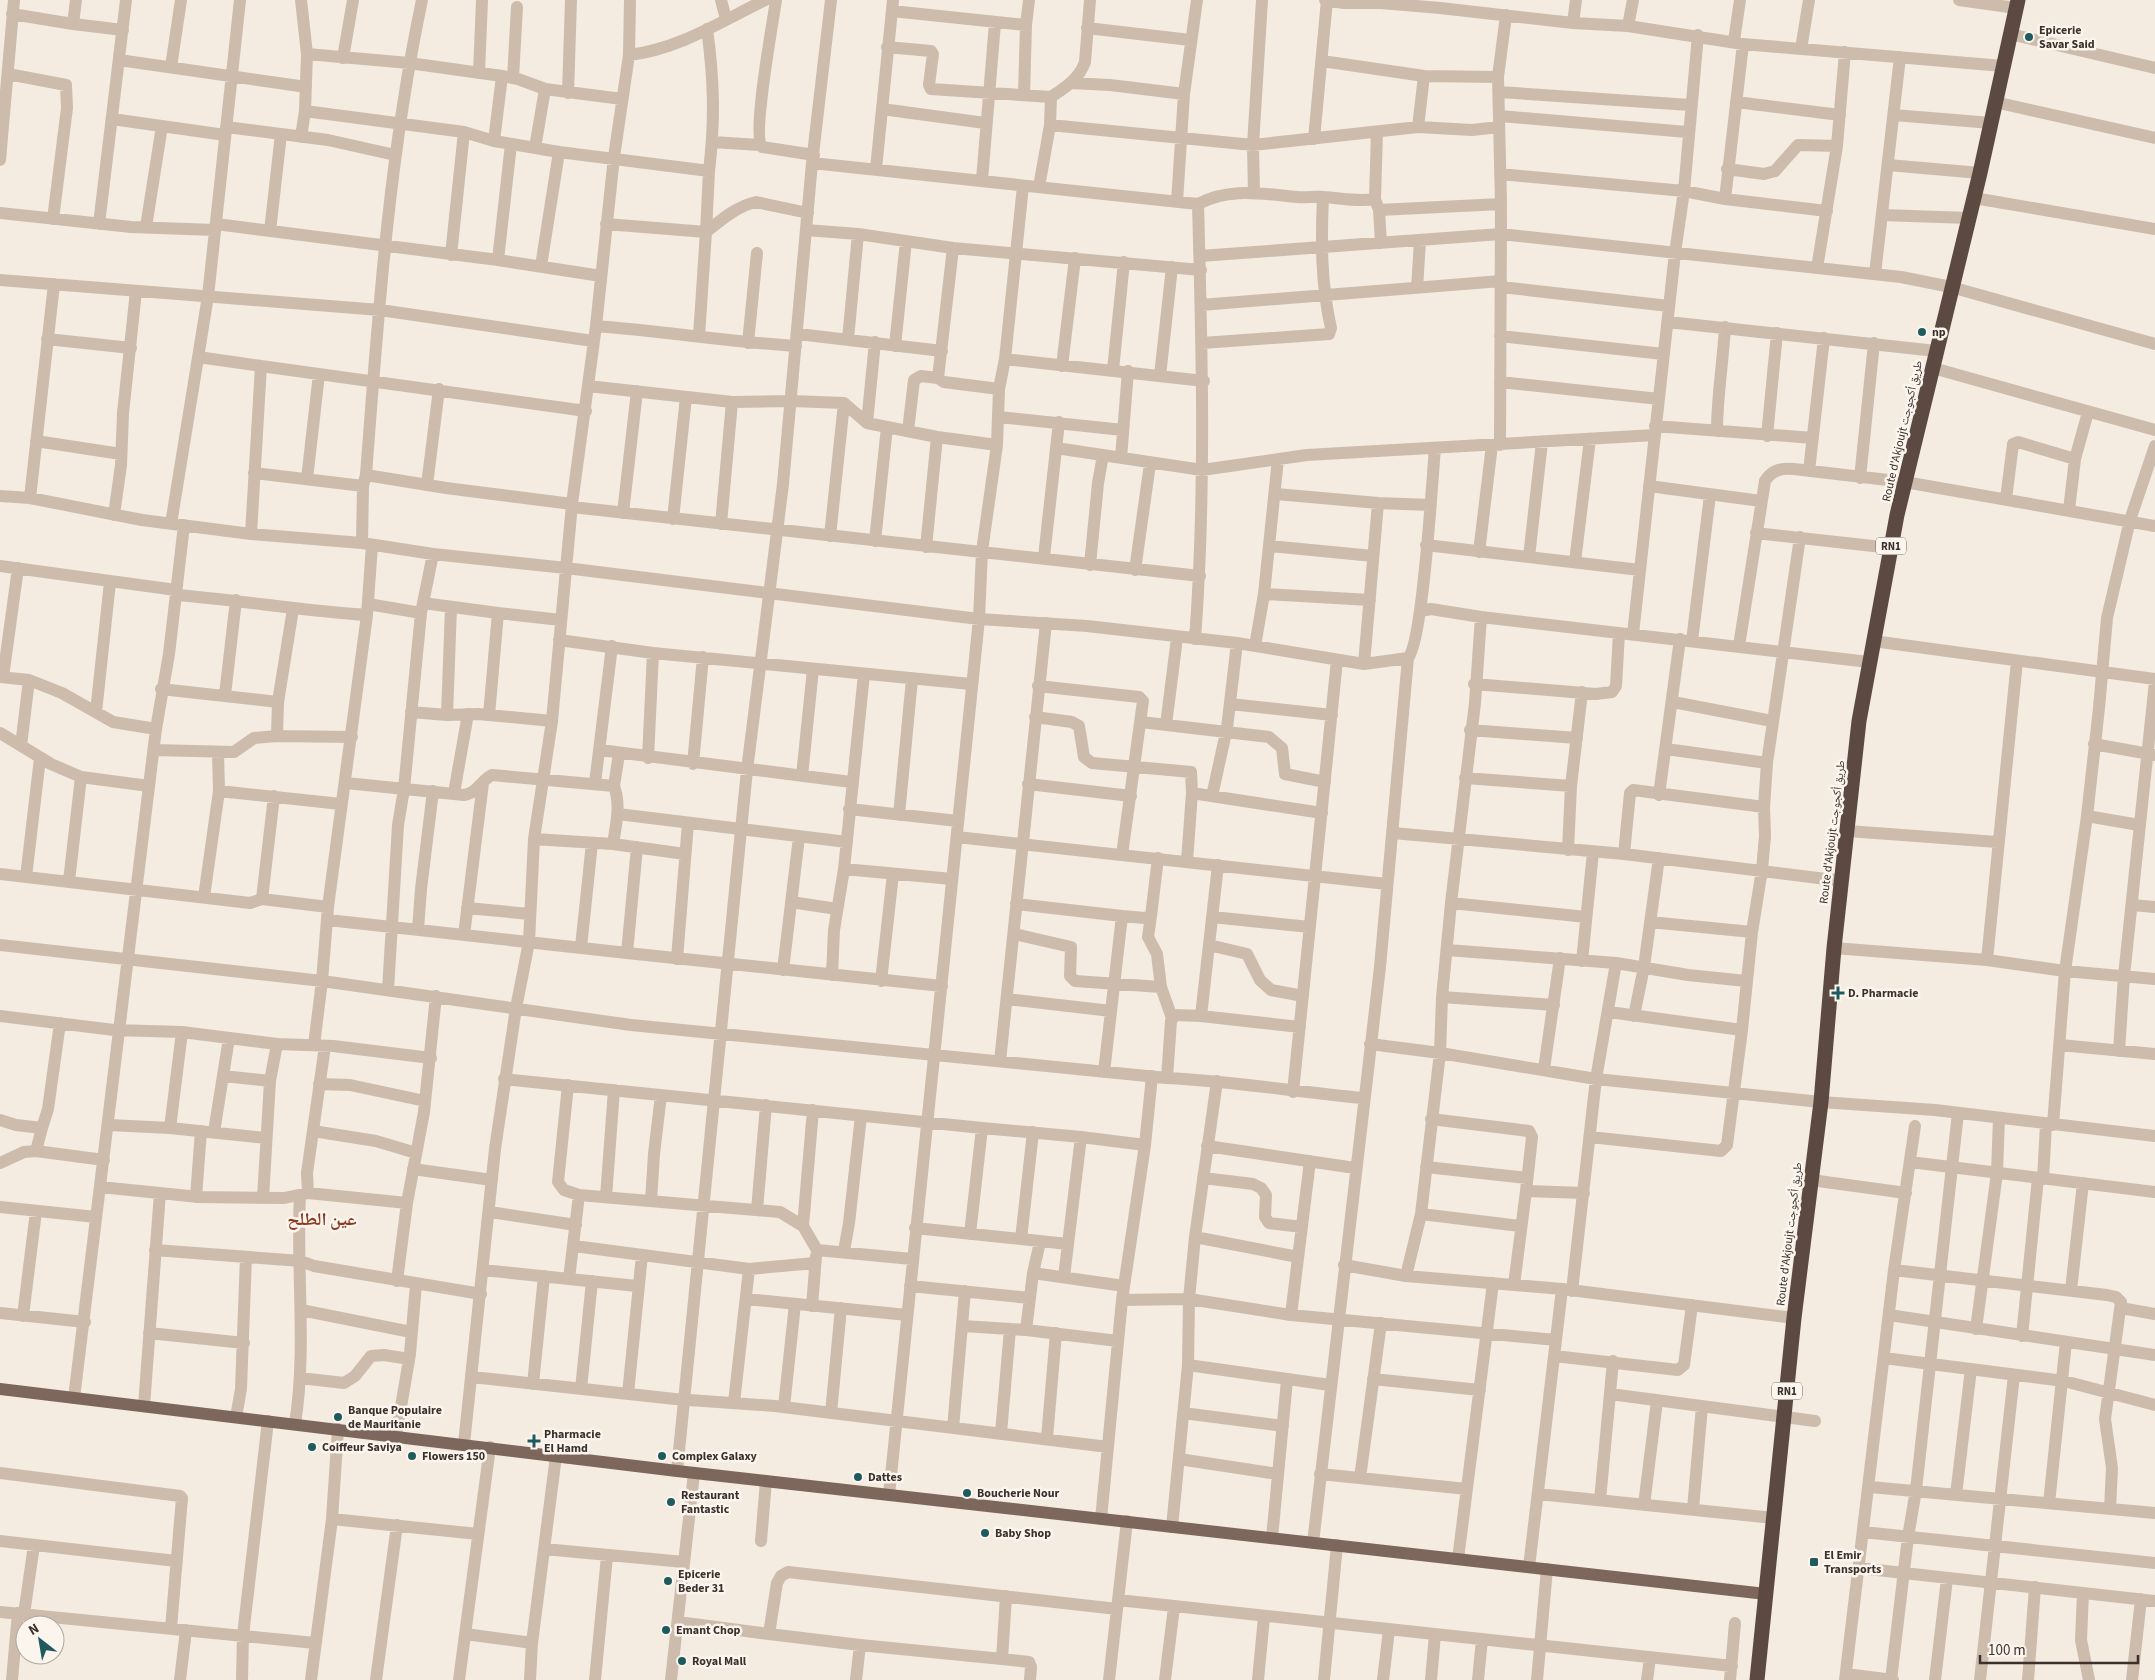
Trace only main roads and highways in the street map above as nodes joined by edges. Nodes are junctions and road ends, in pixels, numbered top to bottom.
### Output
1 (2017, 4) edge
2 (0, 1389) edge
3 (1766, 1594) junction
4 (1757, 1680) edge

1 - 3 highway, Route d'Akjoujt طريق أكجوجت / RN1
2 - 3 main road
3 - 4 highway, Route d'Akjoujt طريق أكجوجت / RN1

